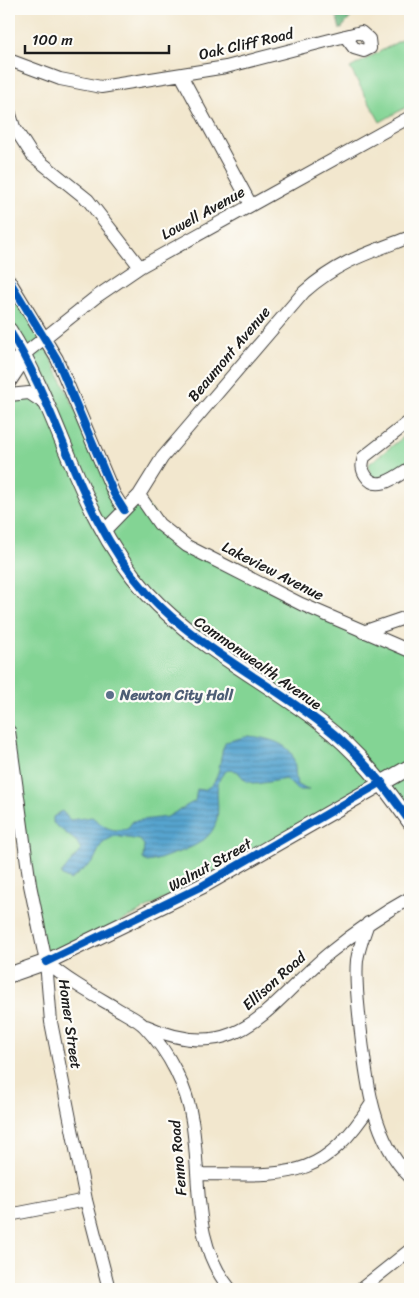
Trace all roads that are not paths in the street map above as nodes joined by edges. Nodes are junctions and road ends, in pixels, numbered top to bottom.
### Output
1 (345, 36) dead end
2 (9, 60) edge
3 (181, 75) junction
4 (9, 111) edge
5 (410, 117) edge
6 (251, 205) junction
7 (410, 237) edge
8 (140, 267) junction
9 (9, 280) edge
10 (9, 330) edge
11 (45, 337) junction
12 (22, 355) junction
13 (9, 362) edge
14 (9, 383) edge
15 (9, 395) edge
16 (47, 405) junction
17 (410, 421) edge
18 (410, 468) edge
19 (139, 495) junction
20 (124, 510) junction
21 (103, 532) junction
22 (410, 616) edge
23 (363, 632) junction
24 (410, 651) edge
25 (9, 731) edge
26 (410, 767) edge
27 (382, 782) junction
28 (410, 822) edge
29 (410, 898) edge
30 (368, 923) junction
31 (46, 962) junction
32 (9, 975) edge
33 (144, 1025) junction
34 (372, 1103) junction
35 (197, 1174) junction
36 (410, 1177) edge
37 (86, 1200) junction
38 (9, 1215) edge
39 (410, 1250) edge
40 (109, 1289) edge
41 (230, 1289) edge
42 (361, 1289) edge

1 - 3 street, Oak Cliff Road
2 - 3 street, Oak Cliff Road
3 - 6 street
4 - 8 street
5 - 6 street, Lowell Avenue
6 - 8 street, Lowell Avenue
7 - 19 street, Beaumont Avenue
8 - 11 street, Lowell Avenue
9 - 11 street
10 - 12 main road, Commonwealth Avenue
11 - 12 street, Lowell Avenue
11 - 20 street
12 - 13 street
12 - 14 street
12 - 16 main road, Commonwealth Avenue
15 - 16 street
16 - 21 main road, Commonwealth Avenue
17 - 18 street
19 - 20 street, Beaumont Avenue
19 - 23 street, Lakeview Avenue
20 - 21 street, Beaumont Avenue
21 - 27 main road, Commonwealth Avenue
22 - 23 street
23 - 24 street, Lakeview Avenue
25 - 31 street, Homer Street
26 - 27 main road, Walnut Street
27 - 28 main road, Commonwealth Avenue
27 - 31 main road, Walnut Street
29 - 30 street, Ellison Road
30 - 33 street, Ellison Road
30 - 34 street
31 - 32 main road, Walnut Street
31 - 33 street, Fenno Road
31 - 37 street, Homer Street
33 - 35 street, Fenno Road
34 - 35 street
34 - 36 street
35 - 41 street, Fenno Road
37 - 38 street
37 - 40 street, Homer Street
39 - 42 street

